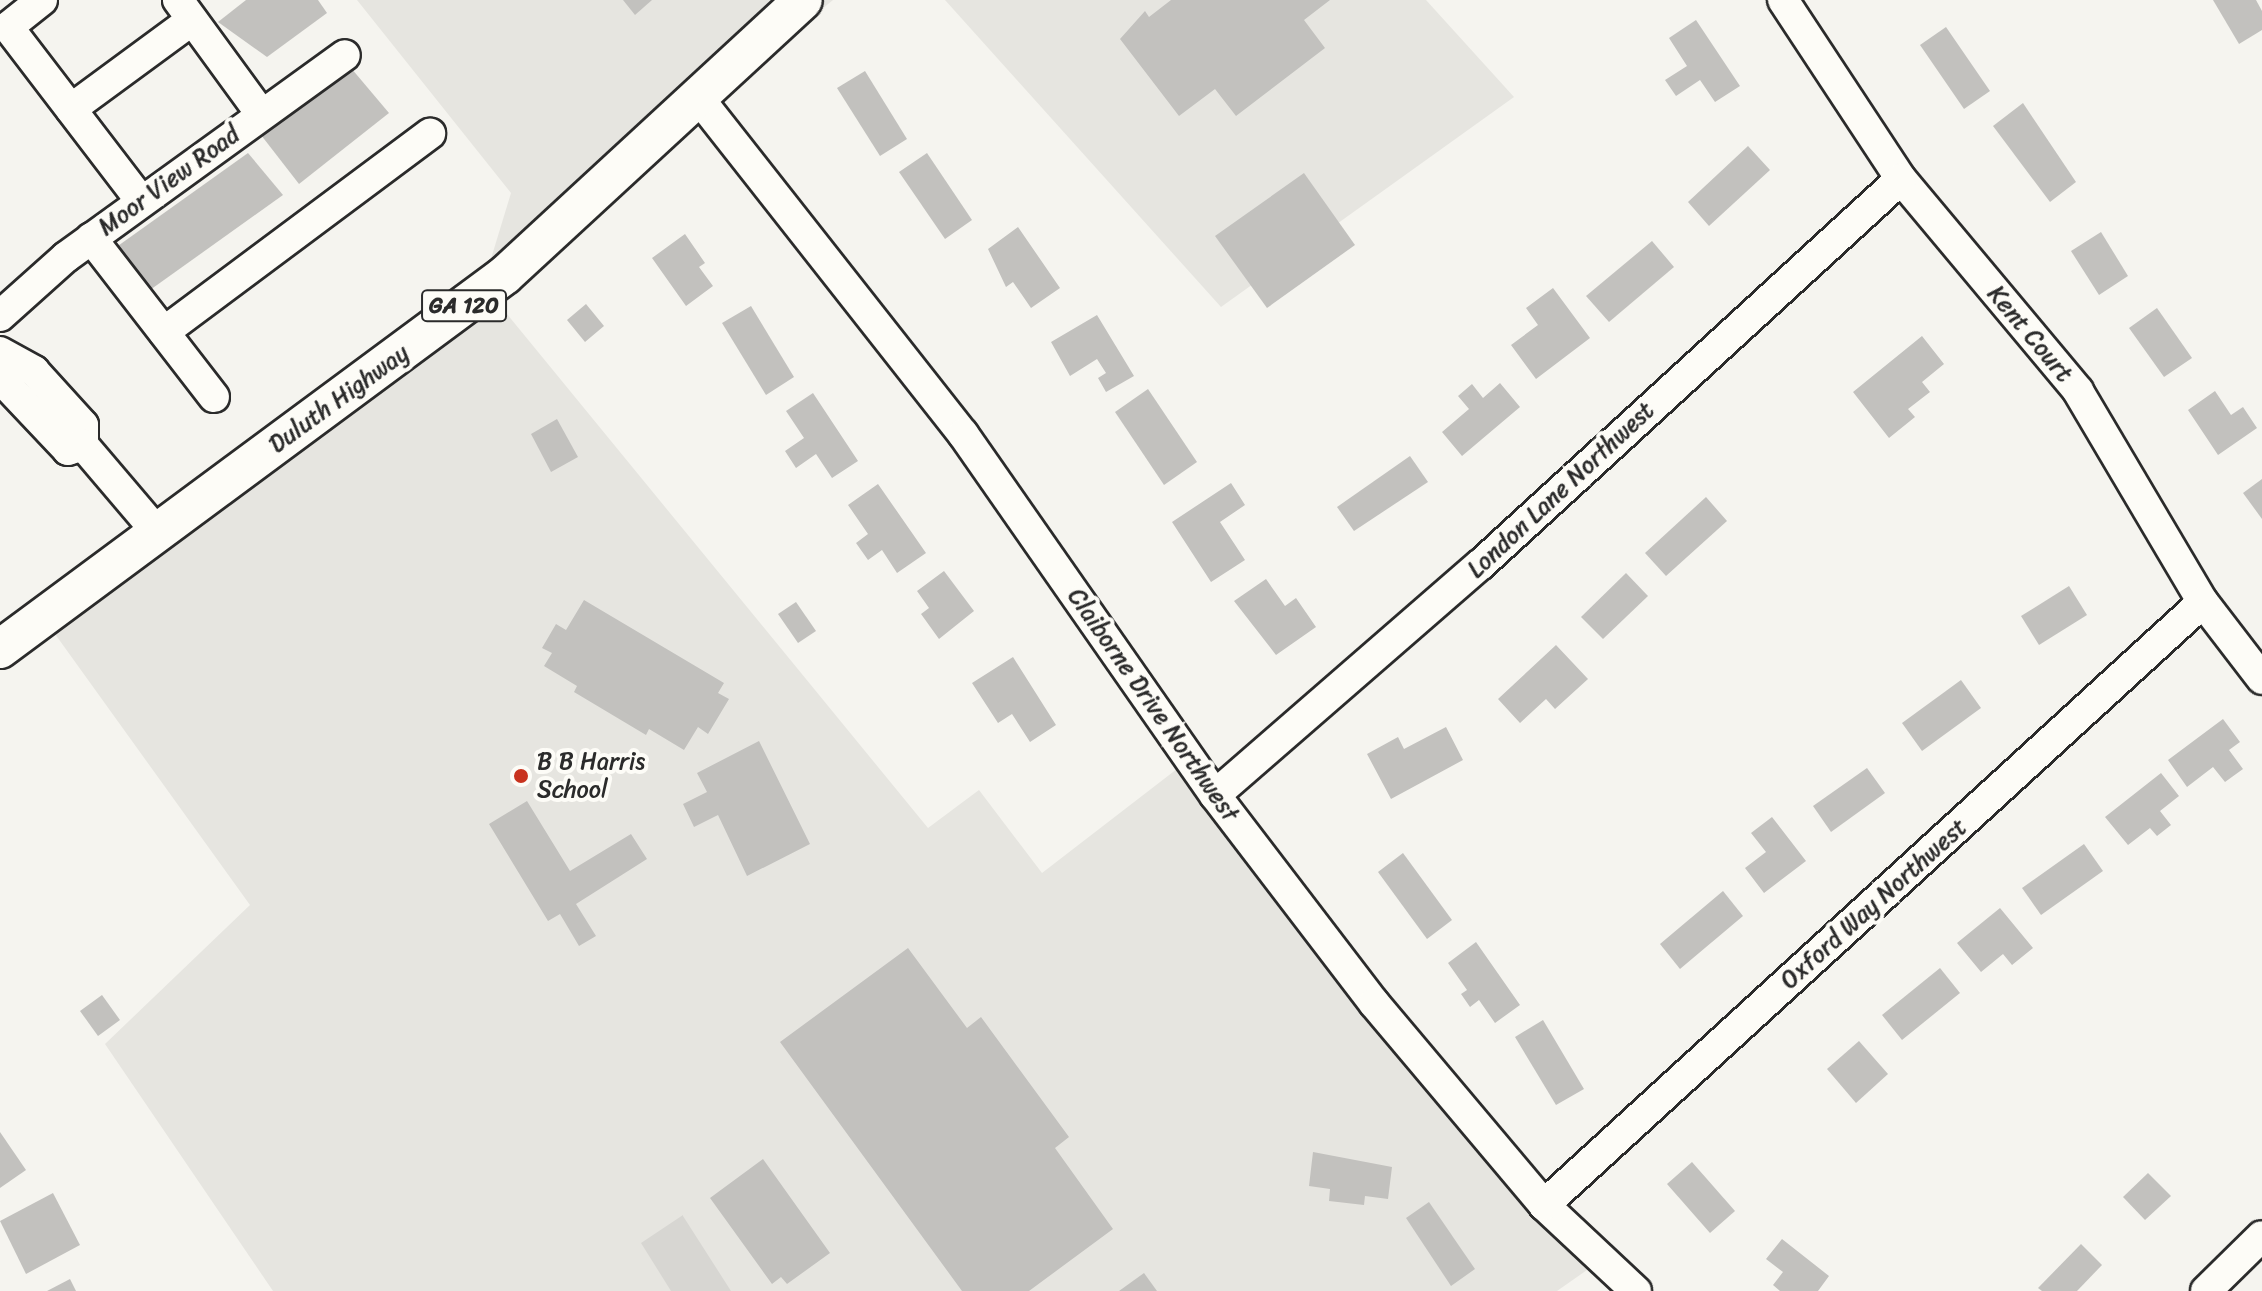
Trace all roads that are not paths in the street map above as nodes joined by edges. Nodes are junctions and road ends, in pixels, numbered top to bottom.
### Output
1 (42, 0) edge
2 (803, 0) edge
3 (1783, 0) edge
4 (185, 10) edge
5 (345, 55) dead end
6 (697, 96) junction
7 (71, 109) junction
8 (261, 114) junction
9 (430, 134) dead end
10 (1901, 179) junction
11 (141, 201) junction
12 (91, 238) junction
13 (0, 316) edge
14 (164, 332) junction
15 (0, 352) edge
16 (0, 378) edge
17 (214, 397) dead end
18 (45, 404) junction
19 (157, 532) junction
20 (2203, 602) junction
21 (0, 649) edge
22 (2262, 679) edge
23 (1215, 795) junction
24 (1544, 1205) junction
25 (2262, 1236) edge
26 (1636, 1291) edge
27 (2206, 1291) edge

1 - 7 street
2 - 6 main road, Duluth Highway / GA 120
3 - 10 street, Kent Court
4 - 7 street
4 - 8 street
5 - 8 street, Moor View Road
6 - 19 main road, Duluth Highway / GA 120
6 - 23 street, Claiborne Drive Northwest
7 - 11 street
8 - 11 street, Moor View Road
9 - 14 street
10 - 20 street, Kent Court
10 - 23 street, London Lane Northwest
11 - 12 street, Moor View Road
12 - 13 street, Moor View Road
12 - 14 street
14 - 17 street
15 - 18 street
16 - 18 street
18 - 19 street
19 - 21 main road, Duluth Highway / GA 120
20 - 22 street, Kent Court
20 - 24 street, Oxford Way Northwest
23 - 24 street, Claiborne Drive Northwest
24 - 26 street, Claiborne Drive Northwest
25 - 27 street

